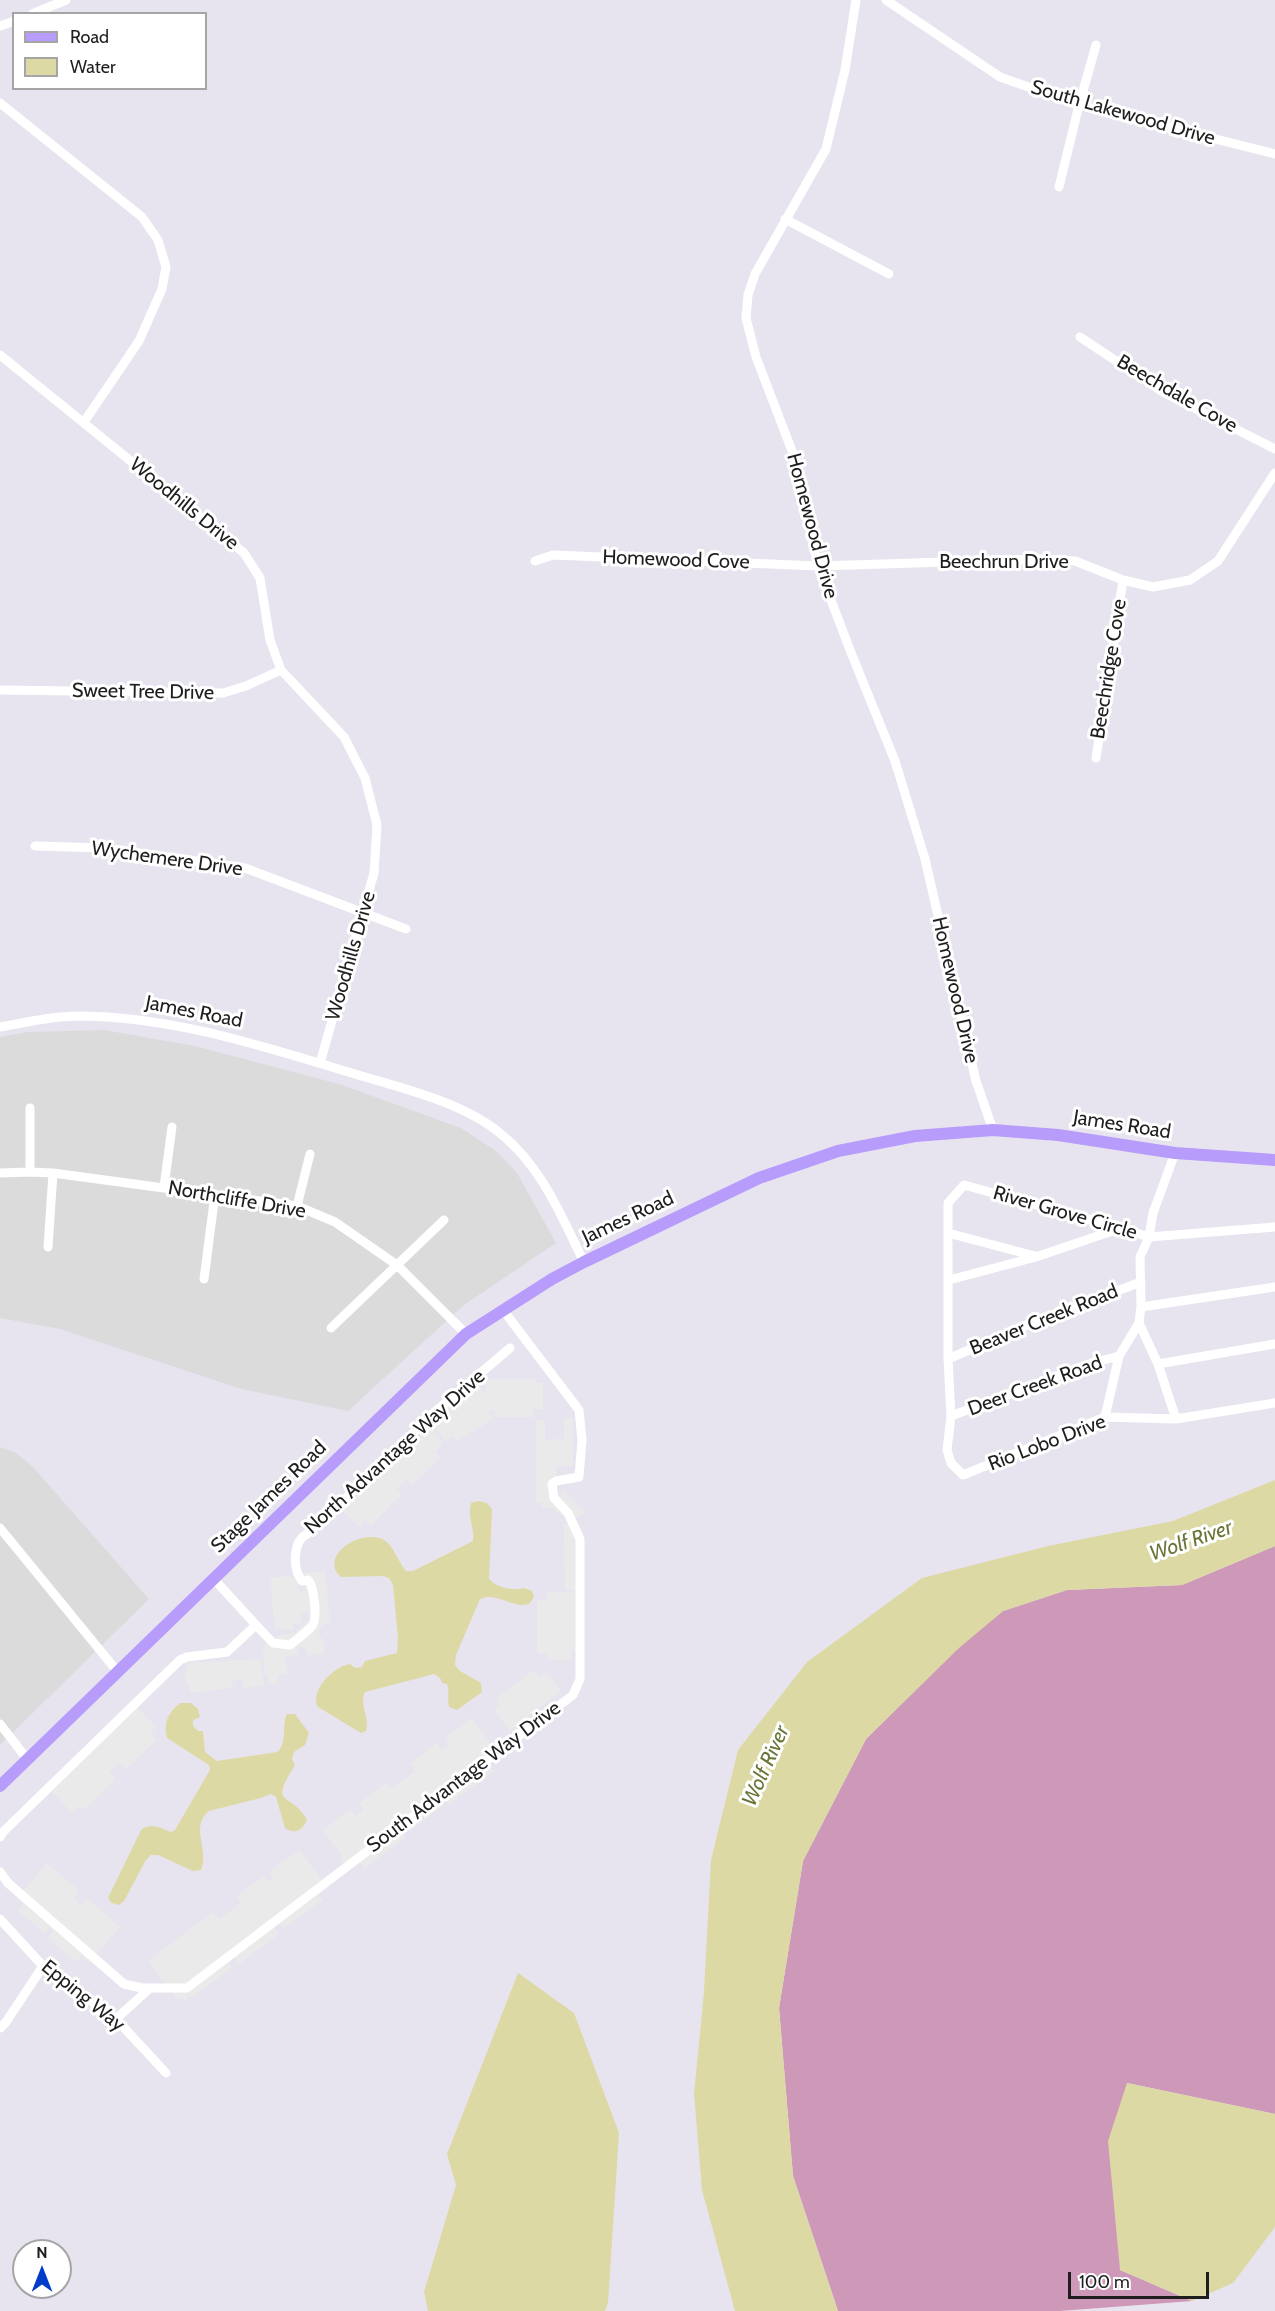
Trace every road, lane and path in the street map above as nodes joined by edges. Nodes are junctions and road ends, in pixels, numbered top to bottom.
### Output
1 (66, 0) edge
2 (856, 0) edge
3 (886, 0) edge
4 (37, 12) edge
5 (1096, 45) dead end
6 (0, 104) edge
7 (1078, 105) junction
8 (1275, 154) edge
9 (1059, 187) dead end
10 (785, 219) junction
11 (889, 273) dead end
12 (1080, 337) dead end
13 (0, 355) edge
14 (84, 422) junction
15 (1275, 449) edge
16 (1275, 473) edge
17 (535, 561) dead end
18 (818, 566) junction
19 (1123, 580) junction
20 (281, 670) junction
21 (0, 690) edge
22 (1096, 758) dead end
23 (34, 846) dead end
24 (364, 914) junction
25 (406, 929) dead end
26 (0, 1028) edge
27 (320, 1063) junction
28 (30, 1108) dead end
29 (172, 1127) dead end
30 (993, 1130) junction
31 (1175, 1153) junction
32 (310, 1154) dead end
33 (1275, 1160) edge
34 (30, 1172) junction
35 (0, 1173) edge
36 (53, 1173) junction
37 (164, 1187) junction
38 (215, 1194) junction
39 (297, 1206) junction
40 (444, 1220) dead end
41 (1121, 1227) junction
42 (1275, 1227) edge
43 (948, 1233) junction
44 (1149, 1237) junction
45 (48, 1247) dead end
46 (1036, 1257) junction
47 (584, 1262) junction
48 (397, 1264) junction
49 (204, 1279) dead end
50 (949, 1280) junction
51 (1141, 1282) junction
52 (1275, 1287) edge
53 (1141, 1307) junction
54 (503, 1310) junction
55 (1139, 1323) junction
56 (332, 1328) dead end
57 (466, 1334) junction
58 (1275, 1344) edge
59 (510, 1348) dead end
60 (1119, 1356) junction
61 (948, 1359) junction
62 (1158, 1365) junction
63 (1275, 1403) edge
64 (951, 1416) junction
65 (1105, 1417) junction
66 (1176, 1419) junction
67 (0, 1528) edge
68 (213, 1578) junction
69 (256, 1625) junction
70 (117, 1671) junction
71 (0, 1724) edge
72 (27, 1760) junction
73 (0, 1786) edge
74 (0, 1837) edge
75 (0, 1872) edge
76 (8, 1882) junction
77 (0, 1891) edge
78 (0, 1919) edge
79 (43, 1966) junction
80 (150, 1988) junction
81 (116, 2019) junction
82 (0, 2028) edge
83 (166, 2073) dead end

1 - 4 street
2 - 10 street, Homewood Drive
3 - 7 street, South Lakewood Drive
5 - 7 street
6 - 14 street
7 - 8 street, South Lakewood Drive
7 - 9 street
10 - 11 street
10 - 18 street, Homewood Drive
12 - 15 street, Beechdale Cove
13 - 14 street, Woodhills Drive
14 - 20 street, Woodhills Drive
16 - 19 street, Beechrun Drive
17 - 18 street, Homewood Cove
18 - 19 street, Beechrun Drive
18 - 30 street, Homewood Drive
19 - 22 street, Beechridge Cove
20 - 21 street, Sweet Tree Drive
20 - 24 street, Woodhills Drive
23 - 24 street, Wychemere Drive
24 - 25 street, Wychemere Drive
24 - 27 street, Woodhills Drive
26 - 27 street, James Road
27 - 47 street, James Road
28 - 34 street
29 - 37 street
30 - 31 main road, James Road
30 - 47 main road, James Road
31 - 33 main road, James Road
31 - 44 street
32 - 39 street
34 - 35 street, Northcliffe Drive
34 - 36 street, Northcliffe Drive
36 - 37 street, Northcliffe Drive
36 - 45 street
37 - 38 street, Northcliffe Drive
38 - 39 street, Northcliffe Drive
38 - 49 street
39 - 48 street, Northcliffe Drive
40 - 48 street
41 - 43 street, River Grove Circle
41 - 44 street, River Grove Circle
41 - 46 street
42 - 44 street, River Grove Circle
43 - 46 street
43 - 50 street
44 - 51 street
46 - 50 street
47 - 54 main road, Stage James Road
48 - 56 street
48 - 57 street, Northcliffe Drive
50 - 61 street
51 - 53 street
51 - 61 street, Beaver Creek Road
52 - 53 street, Beaver Creek Road
53 - 55 street
54 - 57 main road, Stage James Road
54 - 80 street, South Advantage Way Drive
55 - 60 street
55 - 62 street
57 - 68 main road, Stage James Road
58 - 62 street
59 - 69 street, North Advantage Way Drive
60 - 64 street, Deer Creek Road
60 - 65 street
61 - 64 street
62 - 66 street
63 - 66 street, Rio Lobo Drive
64 - 65 street, Rio Lobo Drive
65 - 66 street, Rio Lobo Drive
67 - 70 street
68 - 69 street, North Advantage Way Drive
68 - 70 main road, Stage James Road
69 - 74 street
70 - 72 main road, Stage James Road
71 - 72 street
72 - 73 main road, Stage James Road
75 - 76 street, South Advantage Way Drive
76 - 77 street
76 - 80 street, South Advantage Way Drive
78 - 79 street, Epping Way
79 - 81 street, Epping Way
79 - 82 street
80 - 81 street
81 - 83 street, Epping Way

